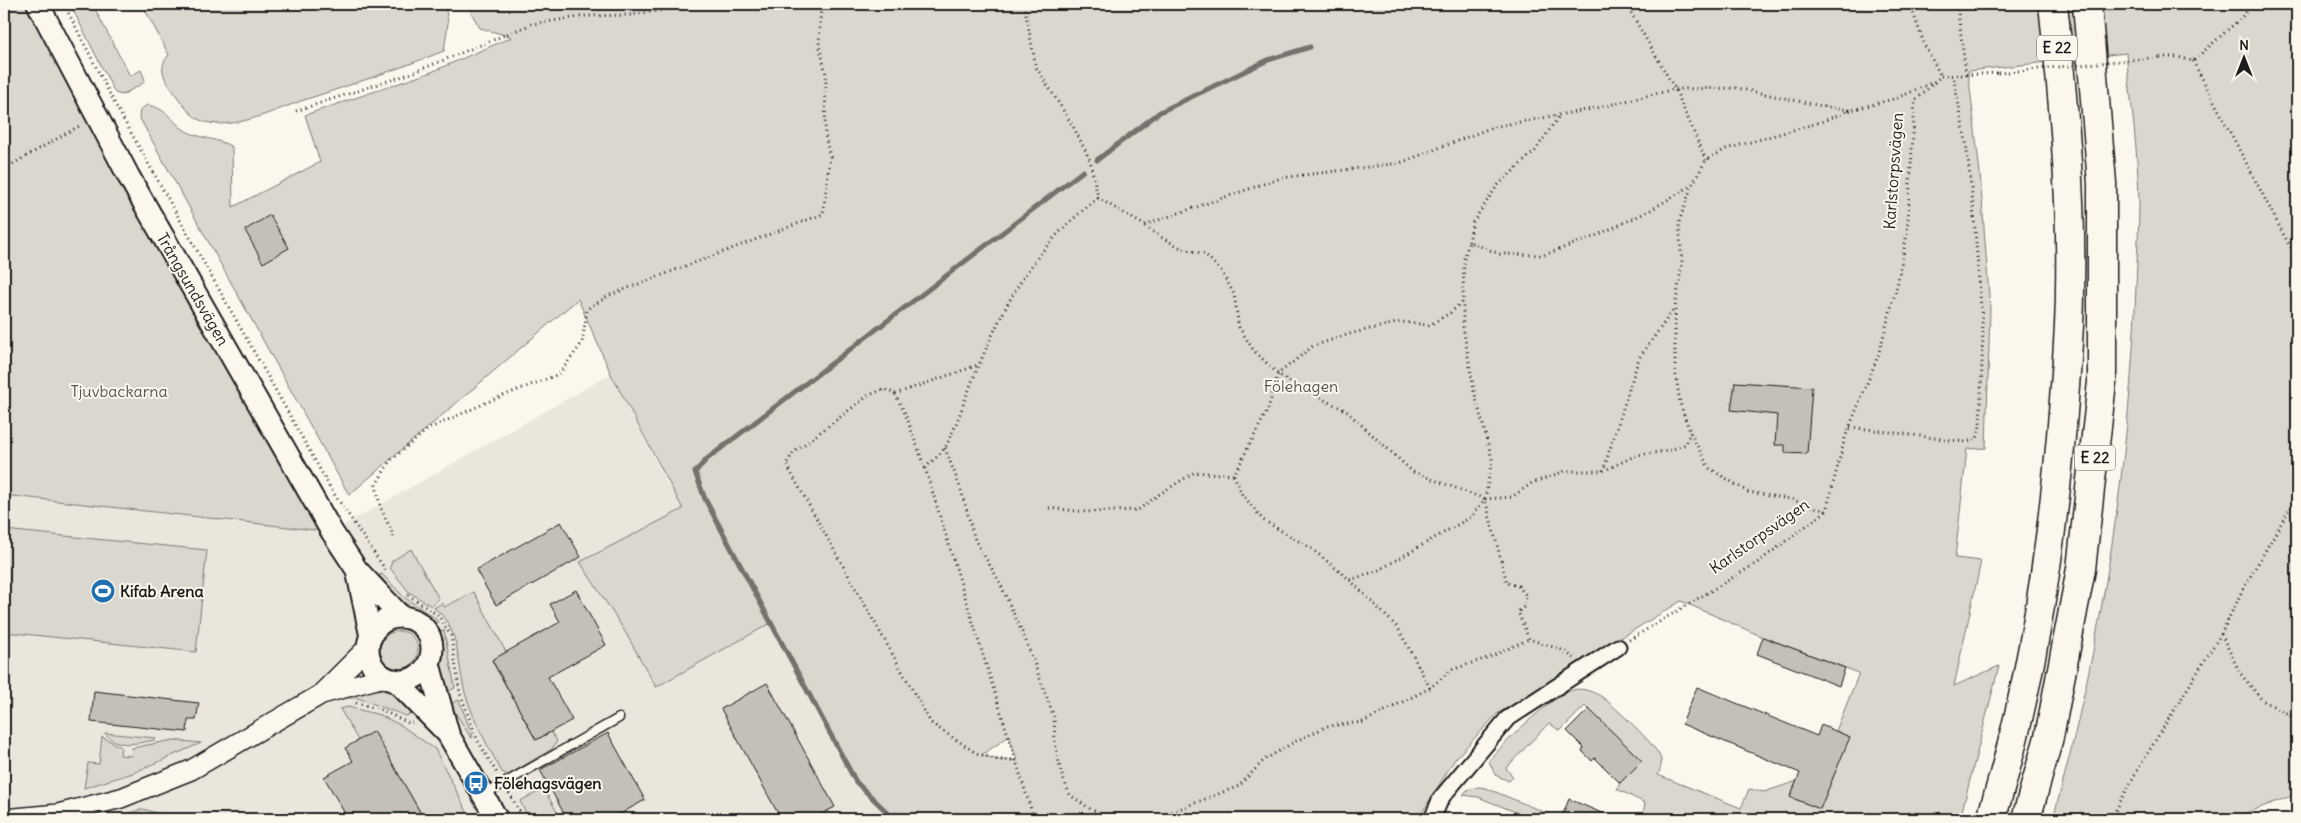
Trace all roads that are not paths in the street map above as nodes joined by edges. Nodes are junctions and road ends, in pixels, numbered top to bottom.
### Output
1 (38, 4) edge
2 (2053, 4) edge
3 (2087, 4) edge
4 (357, 570) junction
5 (401, 617) junction
6 (370, 642) junction
7 (1618, 647) road end
8 (429, 664) junction
9 (390, 678) junction
10 (320, 695) junction
11 (433, 708) junction
12 (619, 718) dead end
13 (483, 795) junction
14 (4, 819) edge
15 (497, 819) edge
16 (1432, 819) edge
17 (1991, 819) edge
18 (2026, 819) edge

1 - 4 main road, Trångsundsvägen
2 - 17 highway, E 22
3 - 18 highway, E 22
4 - 5 main road, Trångsundsvägen
4 - 6 main road, Trångsundsvägen
5 - 6 main road
5 - 8 main road
6 - 9 main road
6 - 10 street
7 - 16 street
8 - 9 main road
8 - 11 main road
9 - 10 street
9 - 11 main road
10 - 14 street
11 - 13 main road
12 - 13 lane
13 - 15 main road

